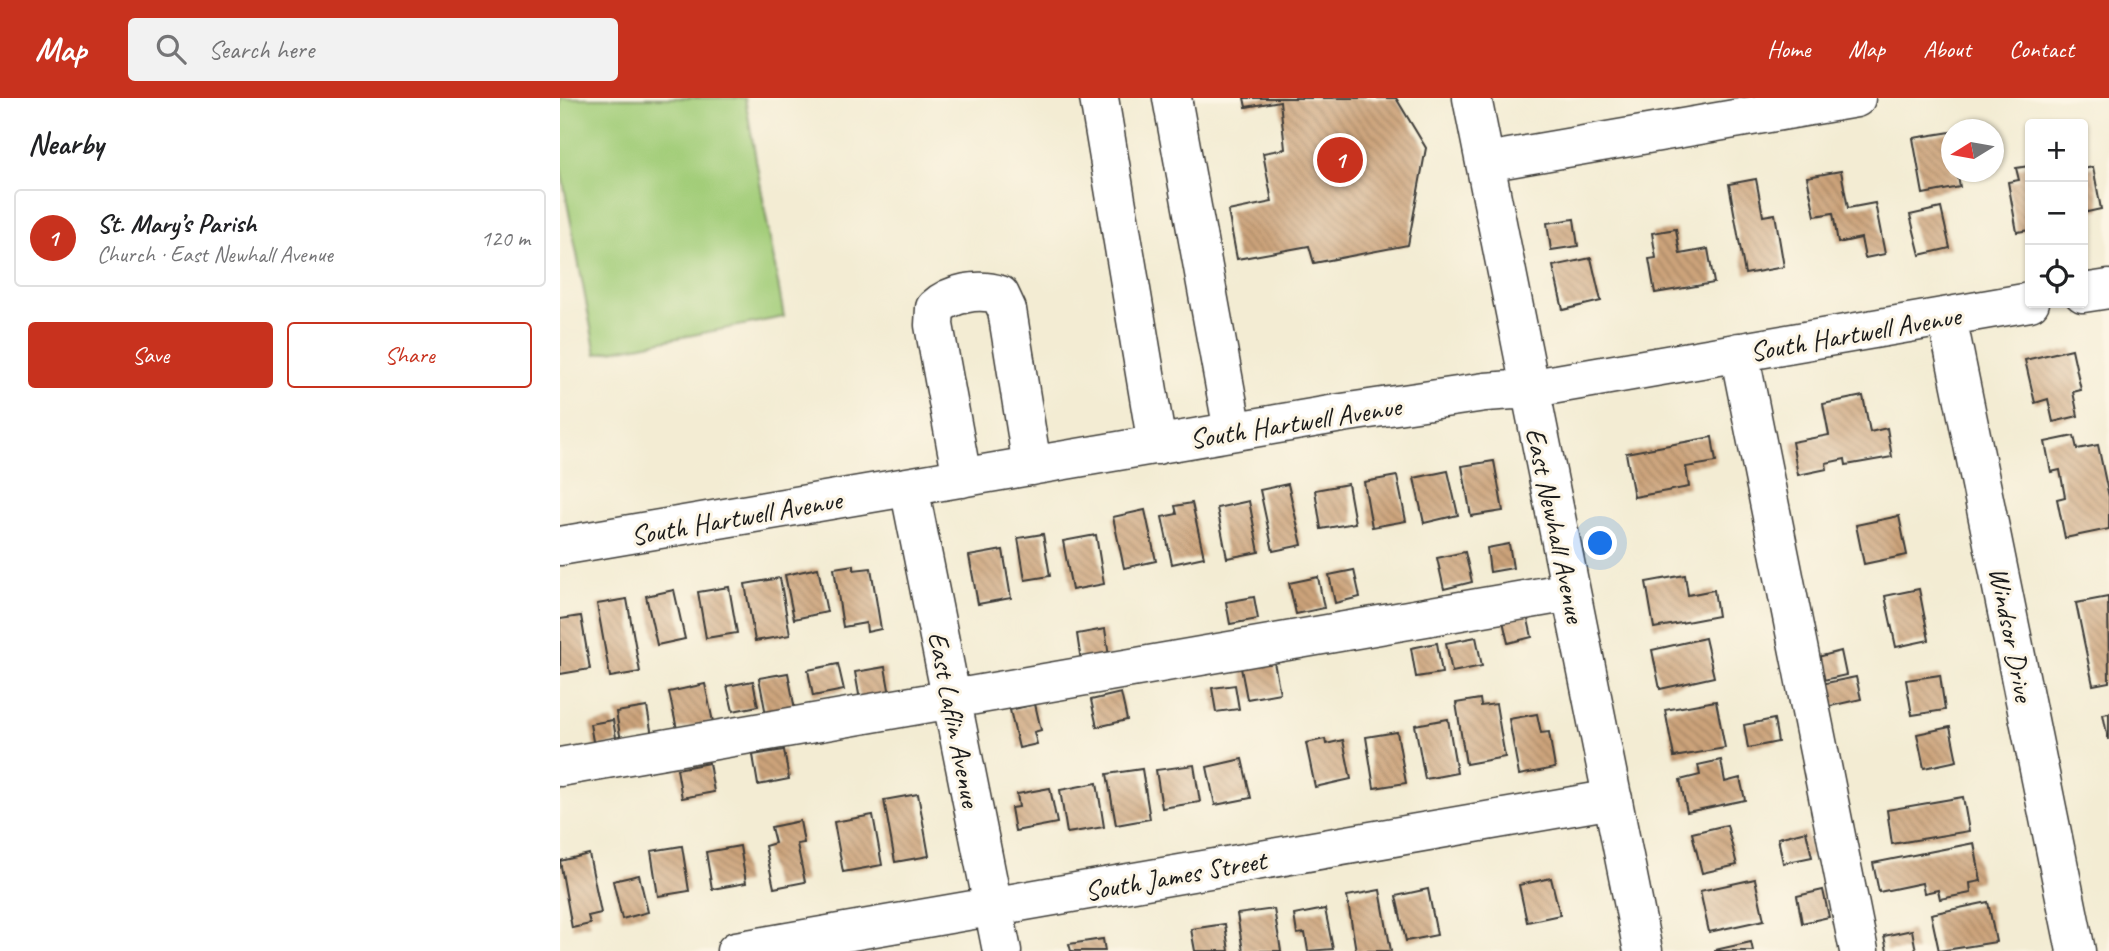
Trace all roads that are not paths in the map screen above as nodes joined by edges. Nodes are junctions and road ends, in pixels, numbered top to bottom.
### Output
1 (1099, 98) edge
2 (1172, 98) edge
3 (1472, 98) edge
4 (1856, 98) edge
5 (1486, 162) junction
6 (2109, 289) edge
7 (2088, 292) edge
8 (2025, 303) edge
9 (1947, 317) junction
10 (1739, 352) junction
11 (1528, 389) junction
12 (1233, 431) junction
13 (1157, 445) junction
14 (1032, 466) junction
15 (962, 478) junction
16 (909, 487) junction
17 (560, 546) edge
18 (1570, 592) junction
19 (951, 701) junction
20 (560, 767) edge
21 (1613, 799) junction
22 (993, 906) junction
23 (736, 951) edge
24 (1002, 951) edge
25 (1643, 951) edge
26 (1858, 951) edge
27 (2076, 951) edge

1 - 13 street
2 - 12 street
3 - 5 street, East Newhall Avenue
4 - 5 street
5 - 11 street, East Newhall Avenue
6 - 7 street
8 - 9 street, South Hartwell Avenue
9 - 10 street, South Hartwell Avenue
9 - 27 street, Windsor Drive
10 - 11 street, South Hartwell Avenue
10 - 26 street
11 - 12 street, South Hartwell Avenue
11 - 18 street, East Newhall Avenue
12 - 13 street, South Hartwell Avenue
13 - 14 street, South Hartwell Avenue
14 - 15 street, South Hartwell Avenue
14 - 15 street
15 - 16 street, South Hartwell Avenue
16 - 17 street, South Hartwell Avenue
16 - 19 street, East Laflin Avenue
18 - 19 street
18 - 21 street, East Newhall Avenue
19 - 20 street
19 - 22 street, East Laflin Avenue
21 - 22 street, South James Street
21 - 25 street, East Newhall Avenue
22 - 23 street, South James Street
22 - 24 street, East Laflin Avenue

